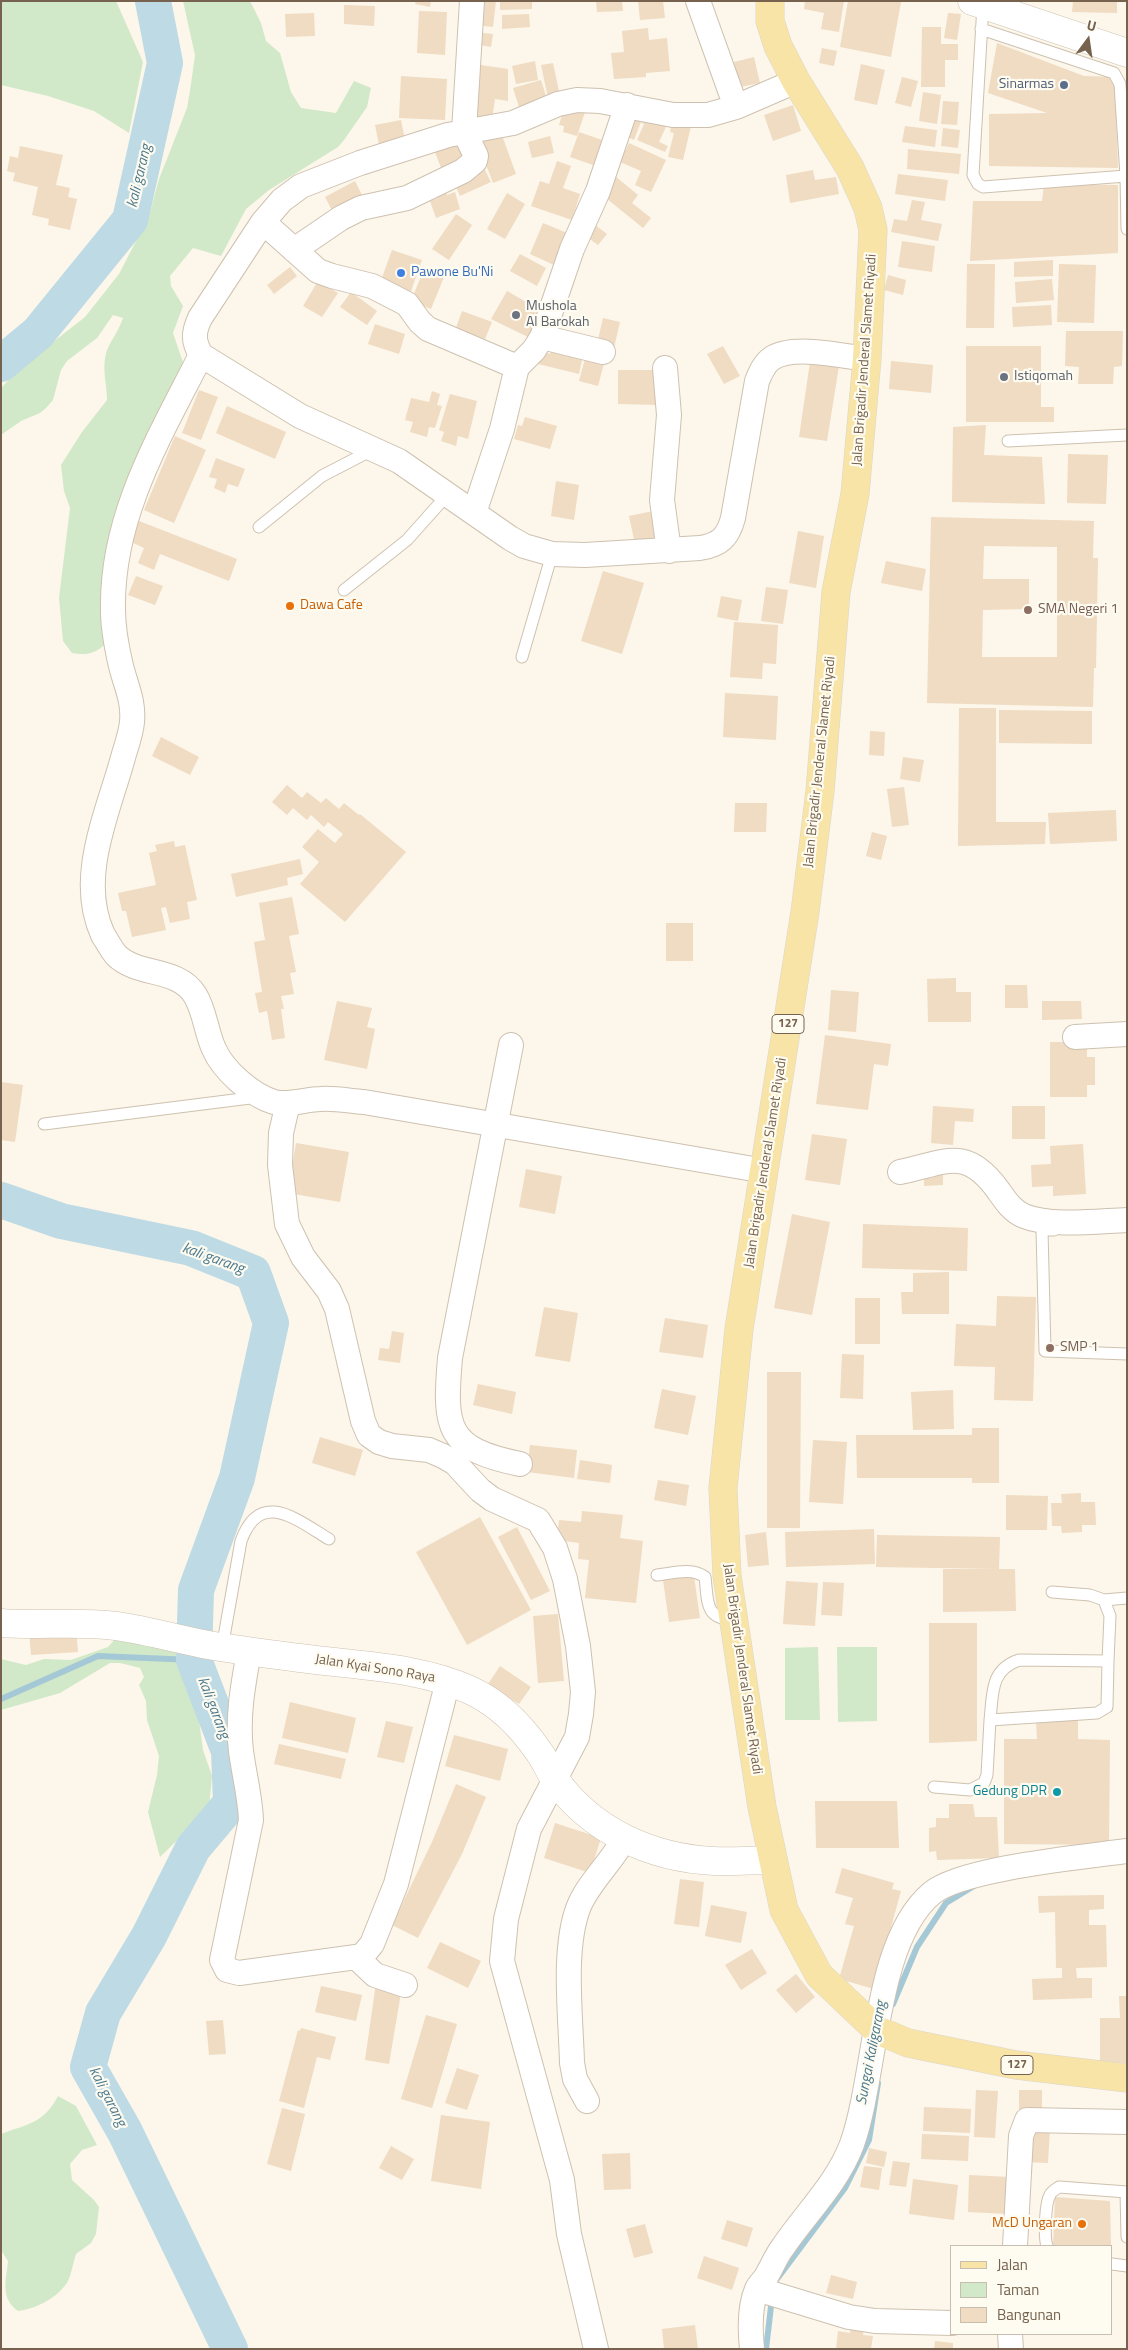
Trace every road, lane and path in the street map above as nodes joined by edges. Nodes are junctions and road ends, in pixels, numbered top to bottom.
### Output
1 (472, 1) edge
2 (698, 1) edge
3 (770, 1) edge
4 (979, 12) edge
5 (1127, 53) edge
6 (796, 81) junction
7 (627, 105) junction
8 (736, 107) junction
9 (464, 131) junction
10 (1126, 176) edge
11 (263, 222) junction
12 (1127, 229) edge
13 (294, 250) junction
14 (542, 337) junction
15 (603, 352) dead end
16 (201, 355) junction
17 (867, 359) junction
18 (517, 367) junction
19 (664, 368) dead end
20 (1127, 435) edge
21 (1008, 441) dead end
22 (372, 450) junction
23 (448, 494) junction
24 (474, 513) junction
25 (259, 527) dead end
26 (669, 551) junction
27 (552, 554) junction
28 (344, 590) dead end
29 (522, 657) dead end
30 (1127, 1034) edge
31 (1075, 1038) dead end
32 (512, 1045) dead end
33 (262, 1096) junction
34 (288, 1103) junction
35 (44, 1124) dead end
36 (495, 1125) junction
37 (765, 1171) junction
38 (900, 1172) dead end
39 (1127, 1220) edge
40 (1127, 1230) edge
41 (1127, 1354) edge
42 (520, 1464) dead end
43 (329, 1539) dead end
44 (658, 1575) dead end
45 (1052, 1592) dead end
46 (1127, 1598) edge
47 (1104, 1600) junction
48 (734, 1620) junction
49 (1, 1623) edge
50 (212, 1646) junction
51 (249, 1652) junction
52 (1108, 1661) junction
53 (448, 1681) junction
54 (990, 1720) junction
55 (555, 1778) junction
56 (934, 1787) dead end
57 (624, 1839) junction
58 (1127, 1850) edge
59 (774, 1860) junction
60 (356, 1957) junction
61 (405, 1985) dead end
62 (879, 2032) junction
63 (1127, 2078) edge
64 (587, 2101) dead end
65 (1127, 2122) edge
66 (1126, 2192) edge
67 (1127, 2237) edge
68 (1015, 2245) edge
69 (1047, 2245) edge
70 (1113, 2264) edge
71 (1127, 2266) edge
72 (762, 2291) junction
73 (950, 2323) edge
74 (1010, 2335) edge
75 (596, 2349) edge
76 (752, 2349) edge
77 (1011, 2349) edge

1 - 9 street
2 - 8 street
3 - 6 main road, Jalan Brigadir Jenderal Slamet Riyadi / 127
4 - 5 street
4 - 10 lane
4 - 10 lane
6 - 8 street
6 - 17 main road, Jalan Brigadir Jenderal Slamet Riyadi / 127
7 - 8 street
7 - 9 street
7 - 14 street
9 - 11 street
9 - 13 street
10 - 12 lane
11 - 13 street
11 - 16 street
13 - 18 street
14 - 15 street
14 - 18 street
16 - 22 street
16 - 33 street
17 - 26 street
17 - 37 main road, Jalan Brigadir Jenderal Slamet Riyadi / 127
18 - 24 street
19 - 26 street
20 - 21 lane
22 - 23 street
22 - 25 lane
23 - 24 street
23 - 28 lane
24 - 27 street
26 - 27 street
27 - 29 lane
30 - 31 street
32 - 36 street
33 - 34 street
33 - 35 lane
34 - 36 street
34 - 55 street
36 - 37 street
36 - 42 street
37 - 48 main road, Jalan Brigadir Jenderal Slamet Riyadi / 127
38 - 39 street
40 - 41 lane
43 - 50 lane
44 - 48 lane
45 - 47 lane
46 - 47 lane
47 - 52 lane
48 - 59 main road, Jalan Brigadir Jenderal Slamet Riyadi / 127
49 - 50 street, Jalan Kyai Sono Raya
50 - 51 street, Jalan Kyai Sono Raya
51 - 53 street, Jalan Kyai Sono Raya
51 - 60 street
52 - 54 lane
52 - 54 lane
53 - 55 street, Jalan Kyai Sono Raya
53 - 60 street
54 - 56 lane
55 - 57 street, Jalan Kyai Sono Raya
55 - 75 street
57 - 59 street, Jalan Kyai Sono Raya
57 - 64 street
58 - 62 street
59 - 62 main road, Jalan Brigadir Jenderal Slamet Riyadi / 127
60 - 61 street
62 - 63 main road, Jalan Brigadir Jenderal Slamet Riyadi / 127
62 - 72 street
65 - 68 street
66 - 67 lane
66 - 69 lane
70 - 71 lane
72 - 73 street
72 - 76 street
74 - 77 street

